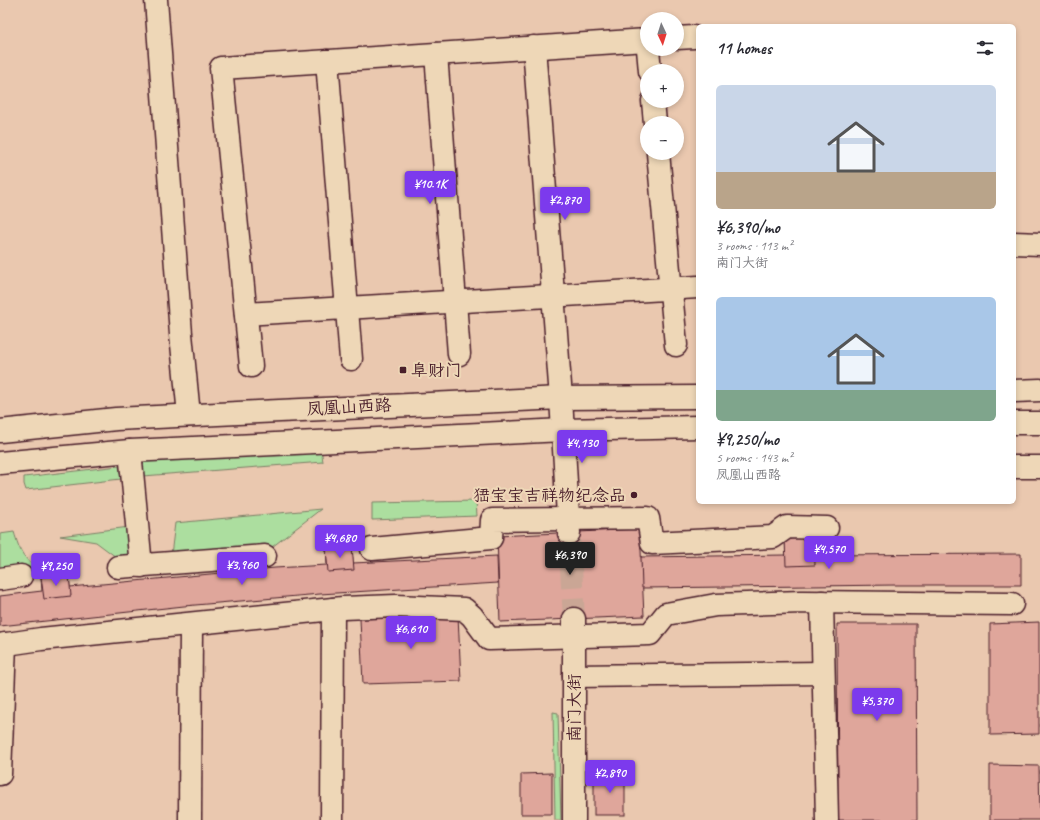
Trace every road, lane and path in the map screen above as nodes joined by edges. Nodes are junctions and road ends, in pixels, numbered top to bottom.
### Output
1 (156, 0) edge
2 (640, 40) edge
3 (534, 47) junction
4 (436, 54) junction
5 (327, 61) junction
6 (659, 160) edge
7 (1016, 243) edge
8 (1040, 244) edge
9 (696, 287) edge
10 (670, 289) junction
11 (553, 296) junction
12 (455, 302) junction
13 (347, 308) junction
14 (246, 314) junction
15 (676, 345) dead end
16 (459, 354) dead end
17 (351, 359) dead end
18 (251, 366) dead end
19 (1040, 390) edge
20 (1016, 391) edge
21 (696, 397) edge
22 (561, 398) junction
23 (189, 415) junction
24 (1016, 423) edge
25 (1040, 423) edge
26 (696, 427) edge
27 (563, 430) junction
28 (0, 431) edge
29 (130, 451) junction
30 (0, 463) edge
31 (1016, 467) edge
32 (1040, 467) edge
33 (569, 526) junction
34 (827, 528) dead end
35 (372, 549) dead end
36 (266, 556) dead end
37 (140, 566) junction
38 (118, 567) dead end
39 (822, 602) junction
40 (1012, 604) dead end
41 (333, 609) junction
42 (191, 624) junction
43 (574, 628) junction
44 (2, 644) edge
45 (823, 673) junction
46 (574, 676) junction
47 (0, 774) edge
48 (190, 820) edge
49 (332, 820) edge
50 (574, 820) edge
51 (827, 820) edge

1 - 23 street
2 - 3 street
3 - 4 street
3 - 11 street
4 - 5 street
4 - 12 street
5 - 13 street
5 - 14 street
6 - 10 street
7 - 8 street
9 - 10 street
10 - 11 street
10 - 15 street
11 - 12 street
11 - 22 street
12 - 13 street
12 - 16 street
13 - 14 street
13 - 17 street
14 - 18 street
19 - 20 street
21 - 22 street, 凤凰山西路
22 - 23 street, 凤凰山西路
22 - 27 street
23 - 28 street, 凤凰山西路
24 - 25 street
26 - 27 street, 凤凰山西路
27 - 29 street, 凤凰山西路
27 - 33 street
29 - 30 street, 凤凰山西路
29 - 37 street
31 - 32 street
33 - 34 street
33 - 35 street
36 - 37 street
37 - 38 street
39 - 40 street
39 - 43 street
39 - 45 street
41 - 42 street
41 - 43 street
41 - 49 street
42 - 44 street
42 - 48 street
43 - 46 street, 南门大街
44 - 47 street
45 - 46 street
45 - 51 street
46 - 50 street, 南门大街

